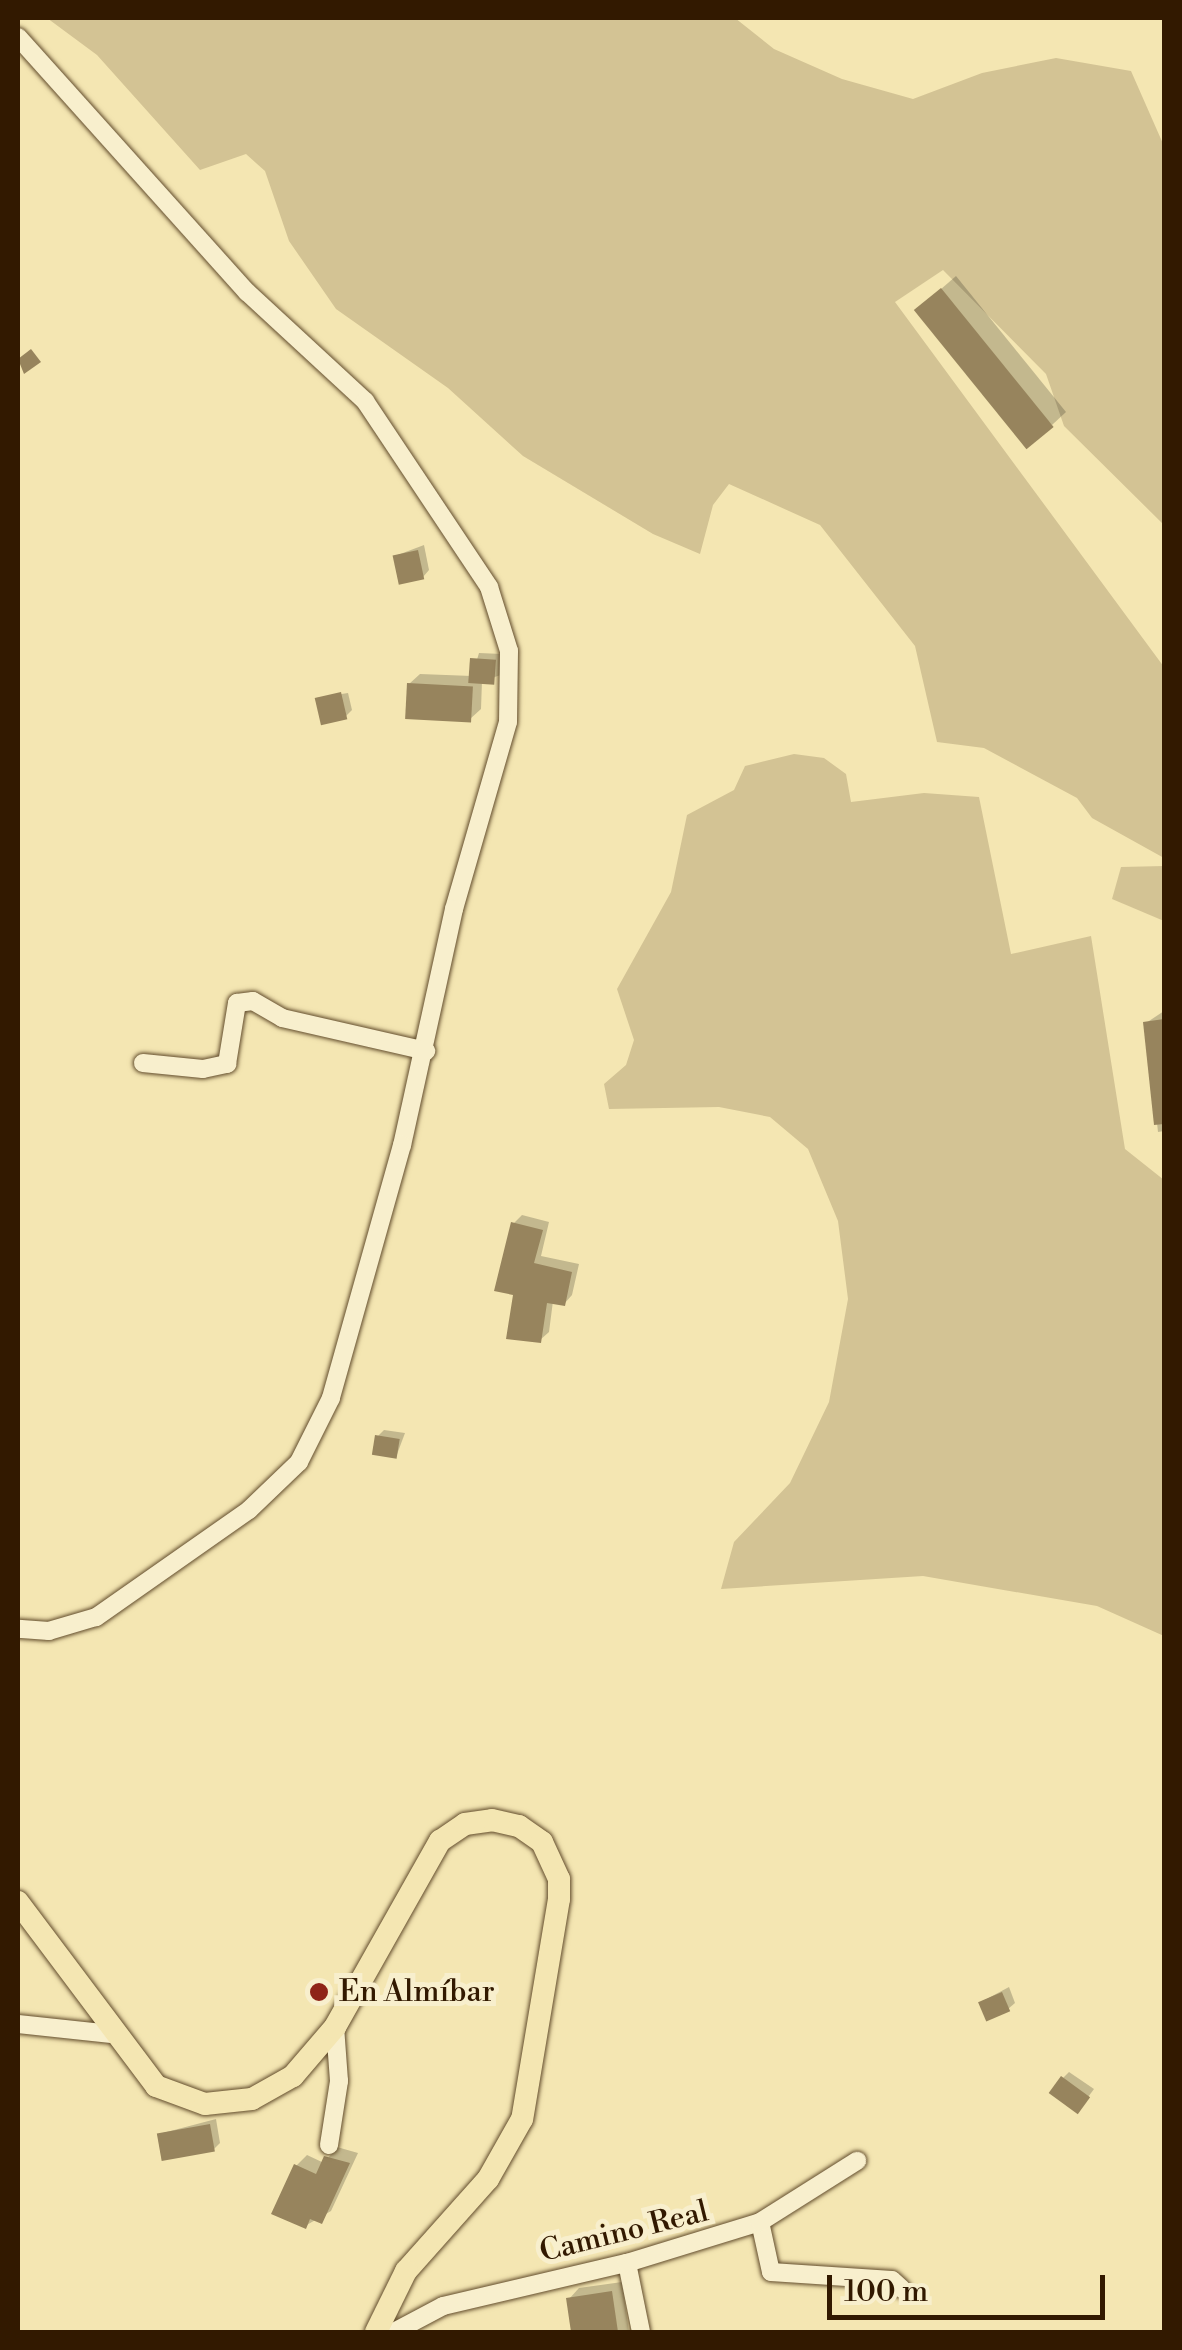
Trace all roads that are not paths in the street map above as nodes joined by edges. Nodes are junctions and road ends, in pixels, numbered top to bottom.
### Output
1 (18, 37) edge
2 (426, 1050) junction
3 (143, 1064) dead end
4 (18, 1629) edge
5 (18, 1902) edge
6 (18, 2024) edge
7 (334, 2027) junction
8 (111, 2034) junction
9 (329, 2145) dead end
10 (856, 2161) dead end
11 (760, 2222) junction
12 (627, 2263) junction
13 (902, 2289) dead end
14 (376, 2332) edge
15 (394, 2332) edge
16 (640, 2332) edge

1 - 2 street
2 - 3 street
2 - 4 street
5 - 8 main road
6 - 8 street
7 - 8 main road
7 - 9 street
7 - 14 main road
10 - 11 street, Camino Real
11 - 12 street, Camino Real
11 - 13 street
12 - 15 street, Camino Real
12 - 16 street

